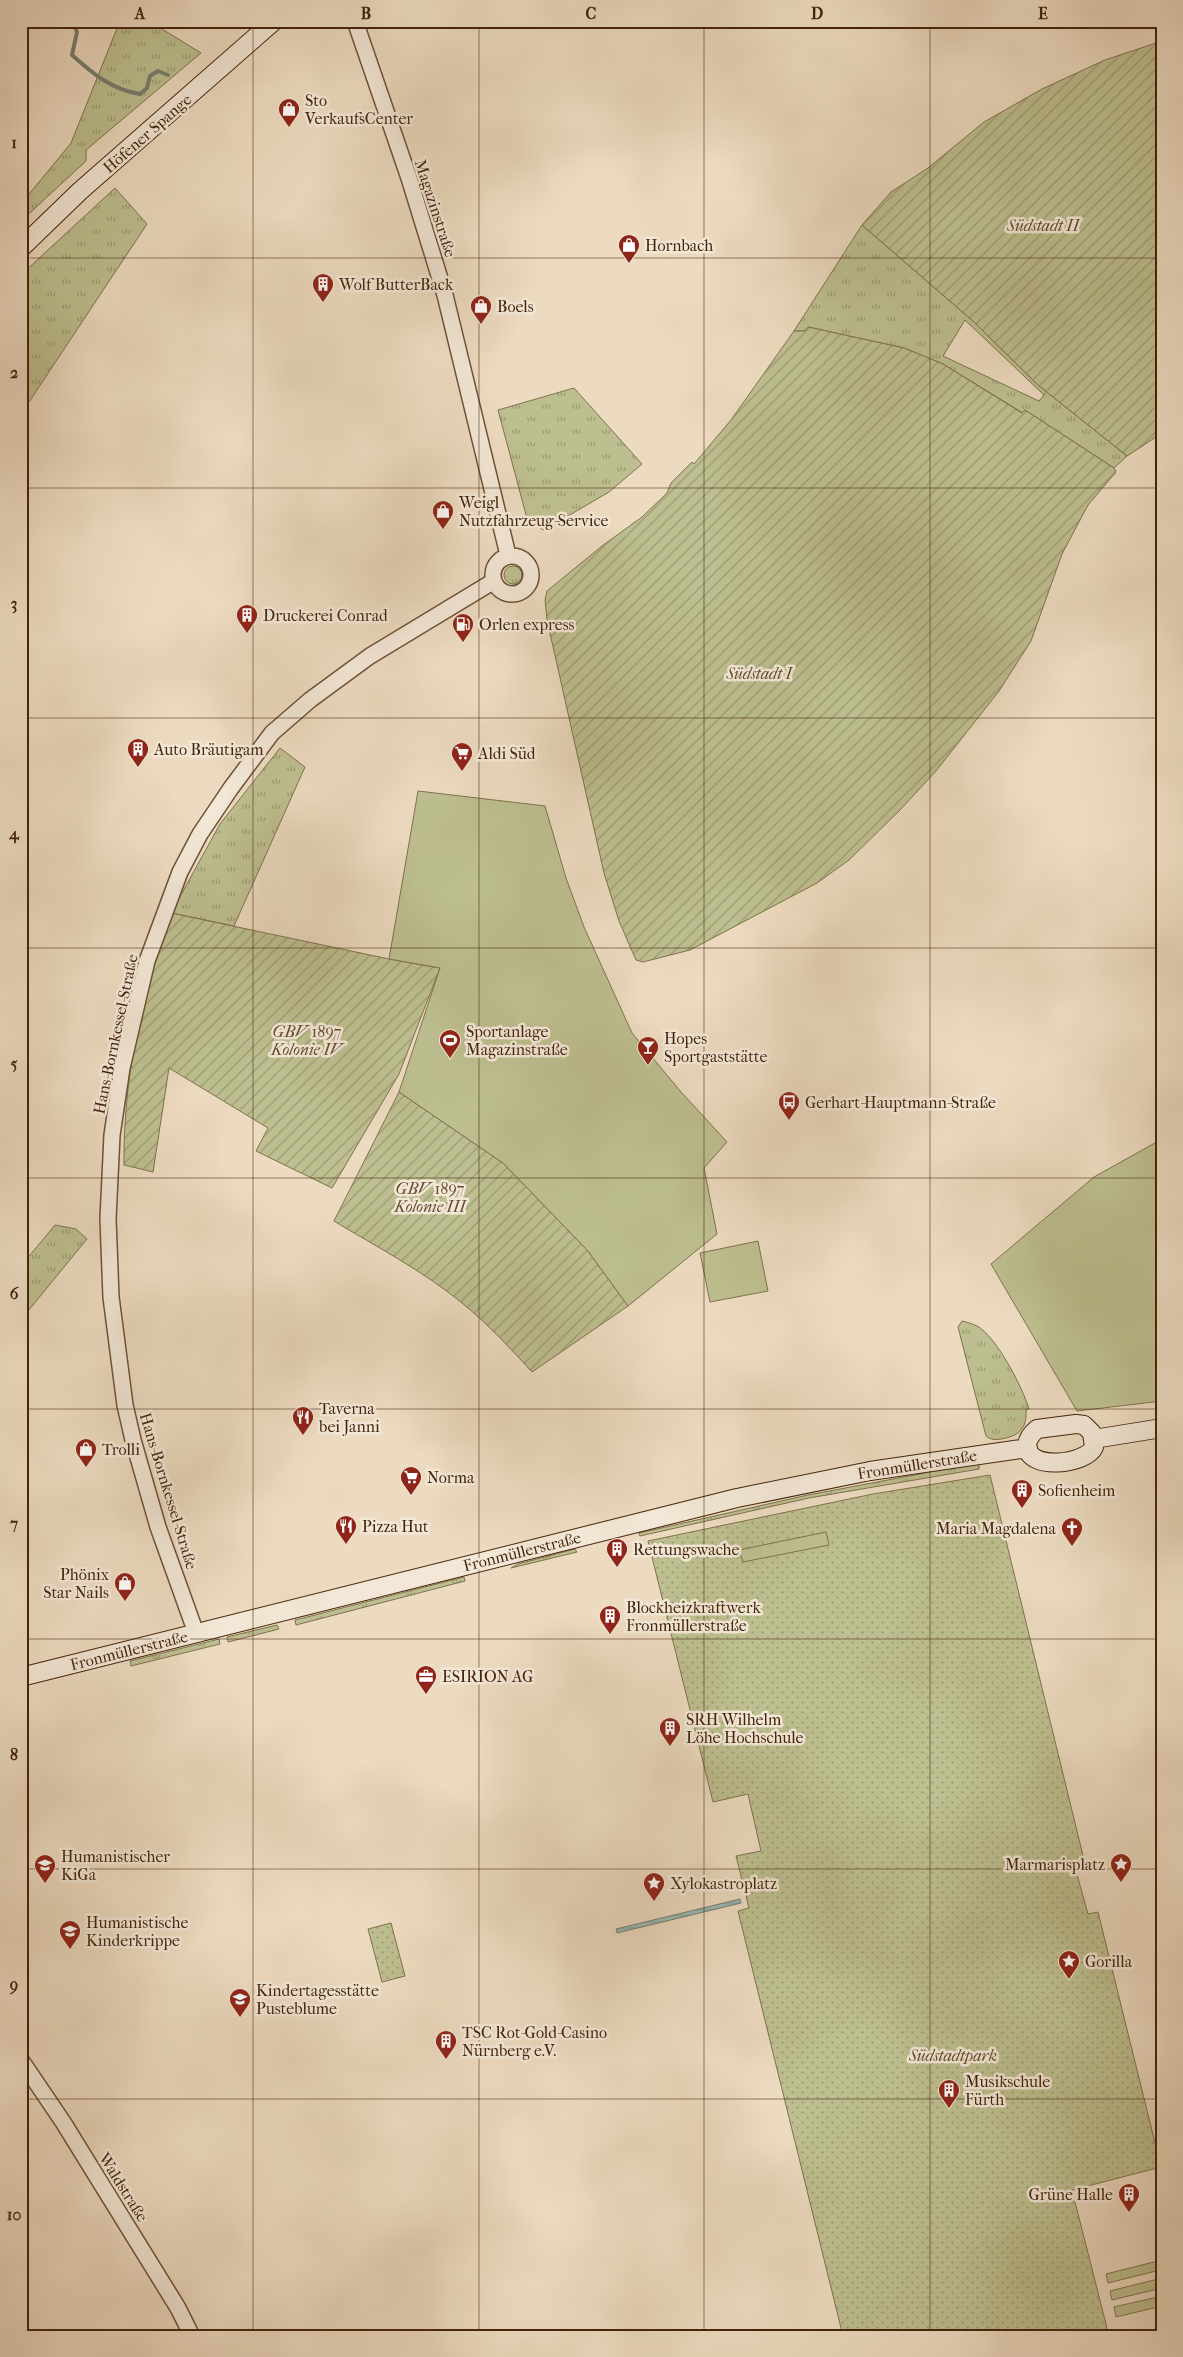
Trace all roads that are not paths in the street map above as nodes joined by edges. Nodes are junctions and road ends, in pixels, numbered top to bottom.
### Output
1 (274, 21) edge
2 (354, 21) edge
3 (21, 248) edge
4 (508, 555) junction
5 (494, 582) junction
6 (1162, 1428) edge
7 (1094, 1439) junction
8 (1028, 1448) junction
9 (196, 1633) junction
10 (21, 1678) edge
11 (21, 2060) edge
12 (192, 2336) edge

1 - 3 main road, Höfener Spange
2 - 4 street, Magazinstraße
4 - 5 street
4 - 5 street
5 - 9 street, Hans-Bornkessel-Straße
6 - 7 main road
7 - 8 main road
7 - 8 main road
8 - 9 main road, Fronmüllerstraße
9 - 10 main road, Fronmüllerstraße
11 - 12 street, Waldstraße

